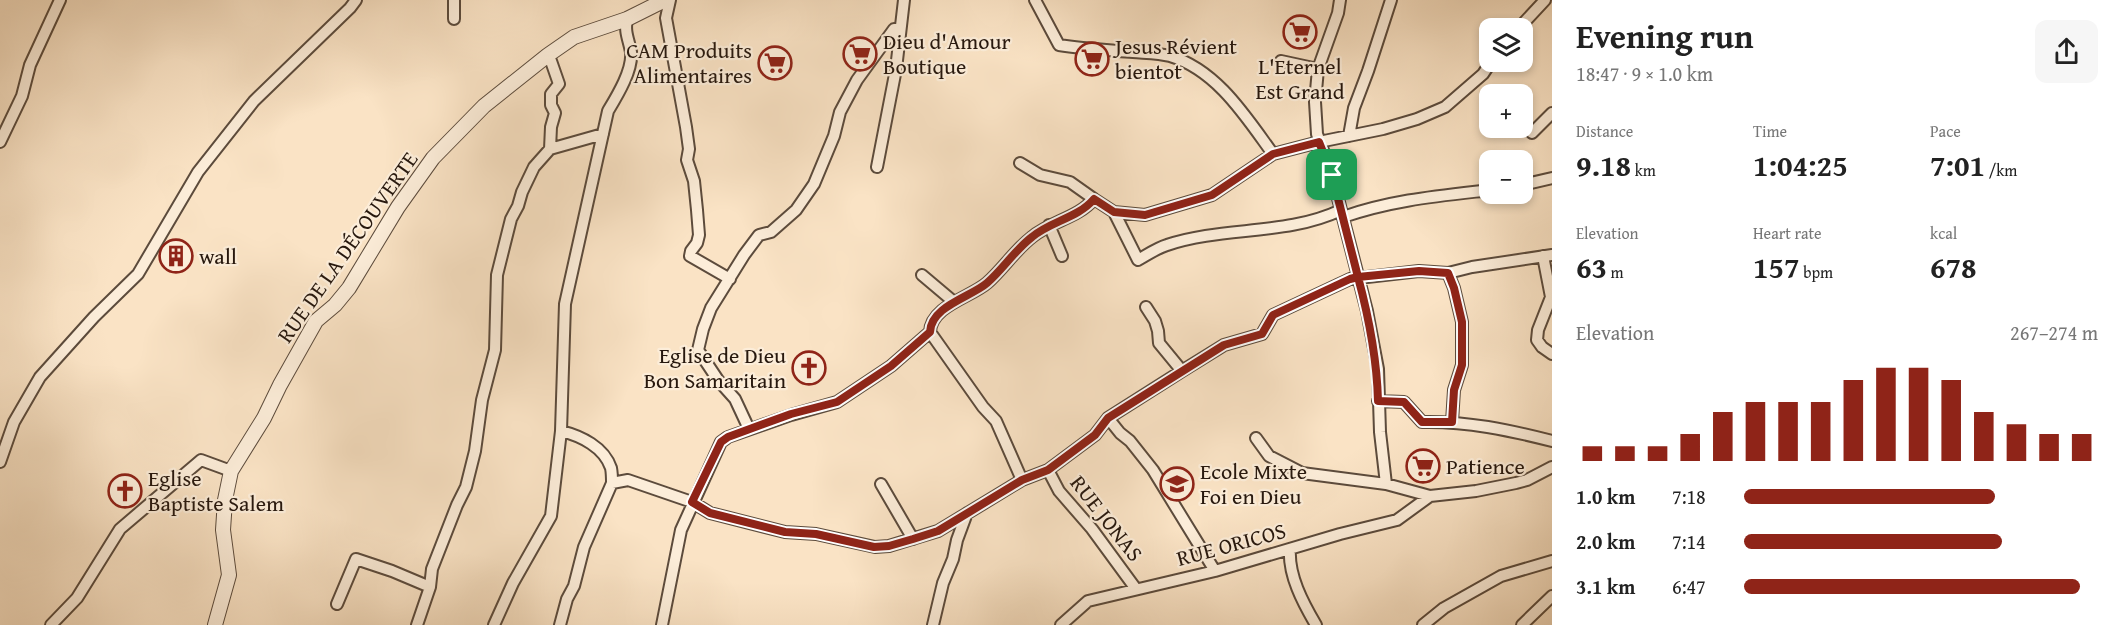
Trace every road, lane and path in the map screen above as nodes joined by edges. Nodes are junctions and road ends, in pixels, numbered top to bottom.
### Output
1 (60, 0) edge
2 (356, 0) edge
3 (454, 0) edge
4 (668, 0) edge
5 (904, 0) edge
6 (1035, 0) edge
7 (1340, 0) edge
8 (1391, 0) edge
9 (1546, 0) edge
10 (1552, 2) edge
11 (1529, 18) edge
12 (454, 19) dead end
13 (627, 19) junction
14 (900, 29) junction
15 (548, 55) junction
16 (1281, 61) dead end
17 (1318, 69) junction
18 (1484, 72) edge
19 (1552, 113) edge
20 (1533, 133) edge
21 (603, 134) junction
22 (1349, 136) junction
23 (0, 142) edge
24 (1319, 142) junction
25 (550, 149) junction
26 (1273, 154) junction
27 (1020, 163) dead end
28 (877, 167) dead end
29 (1552, 178) edge
30 (1533, 182) edge
31 (1479, 191) edge
32 (1094, 199) junction
33 (1114, 212) junction
34 (1342, 214) junction
35 (1049, 225) junction
36 (1062, 256) dead end
37 (1547, 256) edge
38 (1448, 273) junction
39 (922, 275) dead end
40 (1358, 277) junction
41 (730, 279) junction
42 (954, 302) junction
43 (1146, 307) dead end
44 (930, 332) junction
45 (1552, 354) edge
46 (1182, 371) junction
47 (1378, 401) junction
48 (1108, 418) junction
49 (1452, 422) junction
50 (749, 429) junction
51 (561, 431) junction
52 (1256, 438) dead end
53 (1552, 441) edge
54 (0, 462) edge
55 (1552, 467) edge
56 (1048, 470) junction
57 (231, 471) junction
58 (1022, 480) junction
59 (612, 483) junction
60 (881, 484) dead end
61 (1386, 484) junction
62 (1430, 496) junction
63 (692, 502) junction
64 (967, 513) junction
65 (913, 539) junction
66 (1290, 549) junction
67 (1552, 561) edge
68 (1215, 571) junction
69 (430, 587) junction
70 (1136, 589) junction
71 (1552, 596) edge
72 (337, 604) dead end
73 (51, 625) edge
74 (215, 625) edge
75 (417, 625) edge
76 (494, 625) edge
77 (560, 625) edge
78 (662, 625) edge
79 (933, 625) edge
80 (1061, 625) edge
81 (1316, 625) edge
82 (1423, 625) edge
83 (1522, 625) edge

1 - 23 street
2 - 54 street
3 - 12 street
4 - 13 street, RUE DE LA DÉCOUVERTE
4 - 41 street
5 - 14 street
6 - 26 street
7 - 17 street
8 - 22 street
9 - 10 street
9 - 11 street
13 - 15 street, RUE DE LA DÉCOUVERTE
13 - 21 street
14 - 28 street
14 - 41 street
15 - 25 street
15 - 57 street, RUE DE LA DÉCOUVERTE
16 - 17 street
17 - 24 street
18 - 22 street
19 - 20 street
21 - 25 street
21 - 51 street
22 - 24 street
24 - 26 street
24 - 34 street
25 - 69 street
26 - 33 street
27 - 32 street
29 - 30 street
31 - 34 street
32 - 33 street
32 - 35 street
33 - 34 street
34 - 40 street
35 - 36 street
35 - 42 street
37 - 38 street
37 - 45 street
38 - 40 street
38 - 49 street
39 - 42 street
40 - 46 street
40 - 47 street
41 - 50 street
42 - 44 street
43 - 46 street
44 - 50 street
44 - 58 street
46 - 48 street
47 - 49 street
47 - 61 street
48 - 56 street
48 - 68 street
49 - 53 street
50 - 63 street
51 - 59 street
51 - 76 street
52 - 61 street
55 - 62 street, RUE ORICOS
56 - 58 street
56 - 70 street, RUE JONAS
57 - 73 street
57 - 74 street, RUE DE LA DÉCOUVERTE
58 - 64 street
59 - 63 street
59 - 77 street
60 - 65 street
61 - 62 street
62 - 66 street, RUE ORICOS
63 - 65 street
63 - 78 street
64 - 65 street
64 - 79 street
66 - 68 street, RUE ORICOS
66 - 81 street
67 - 82 street
68 - 70 street, RUE ORICOS
69 - 72 street
69 - 75 street
70 - 80 street, RUE ORICOS
71 - 83 street

